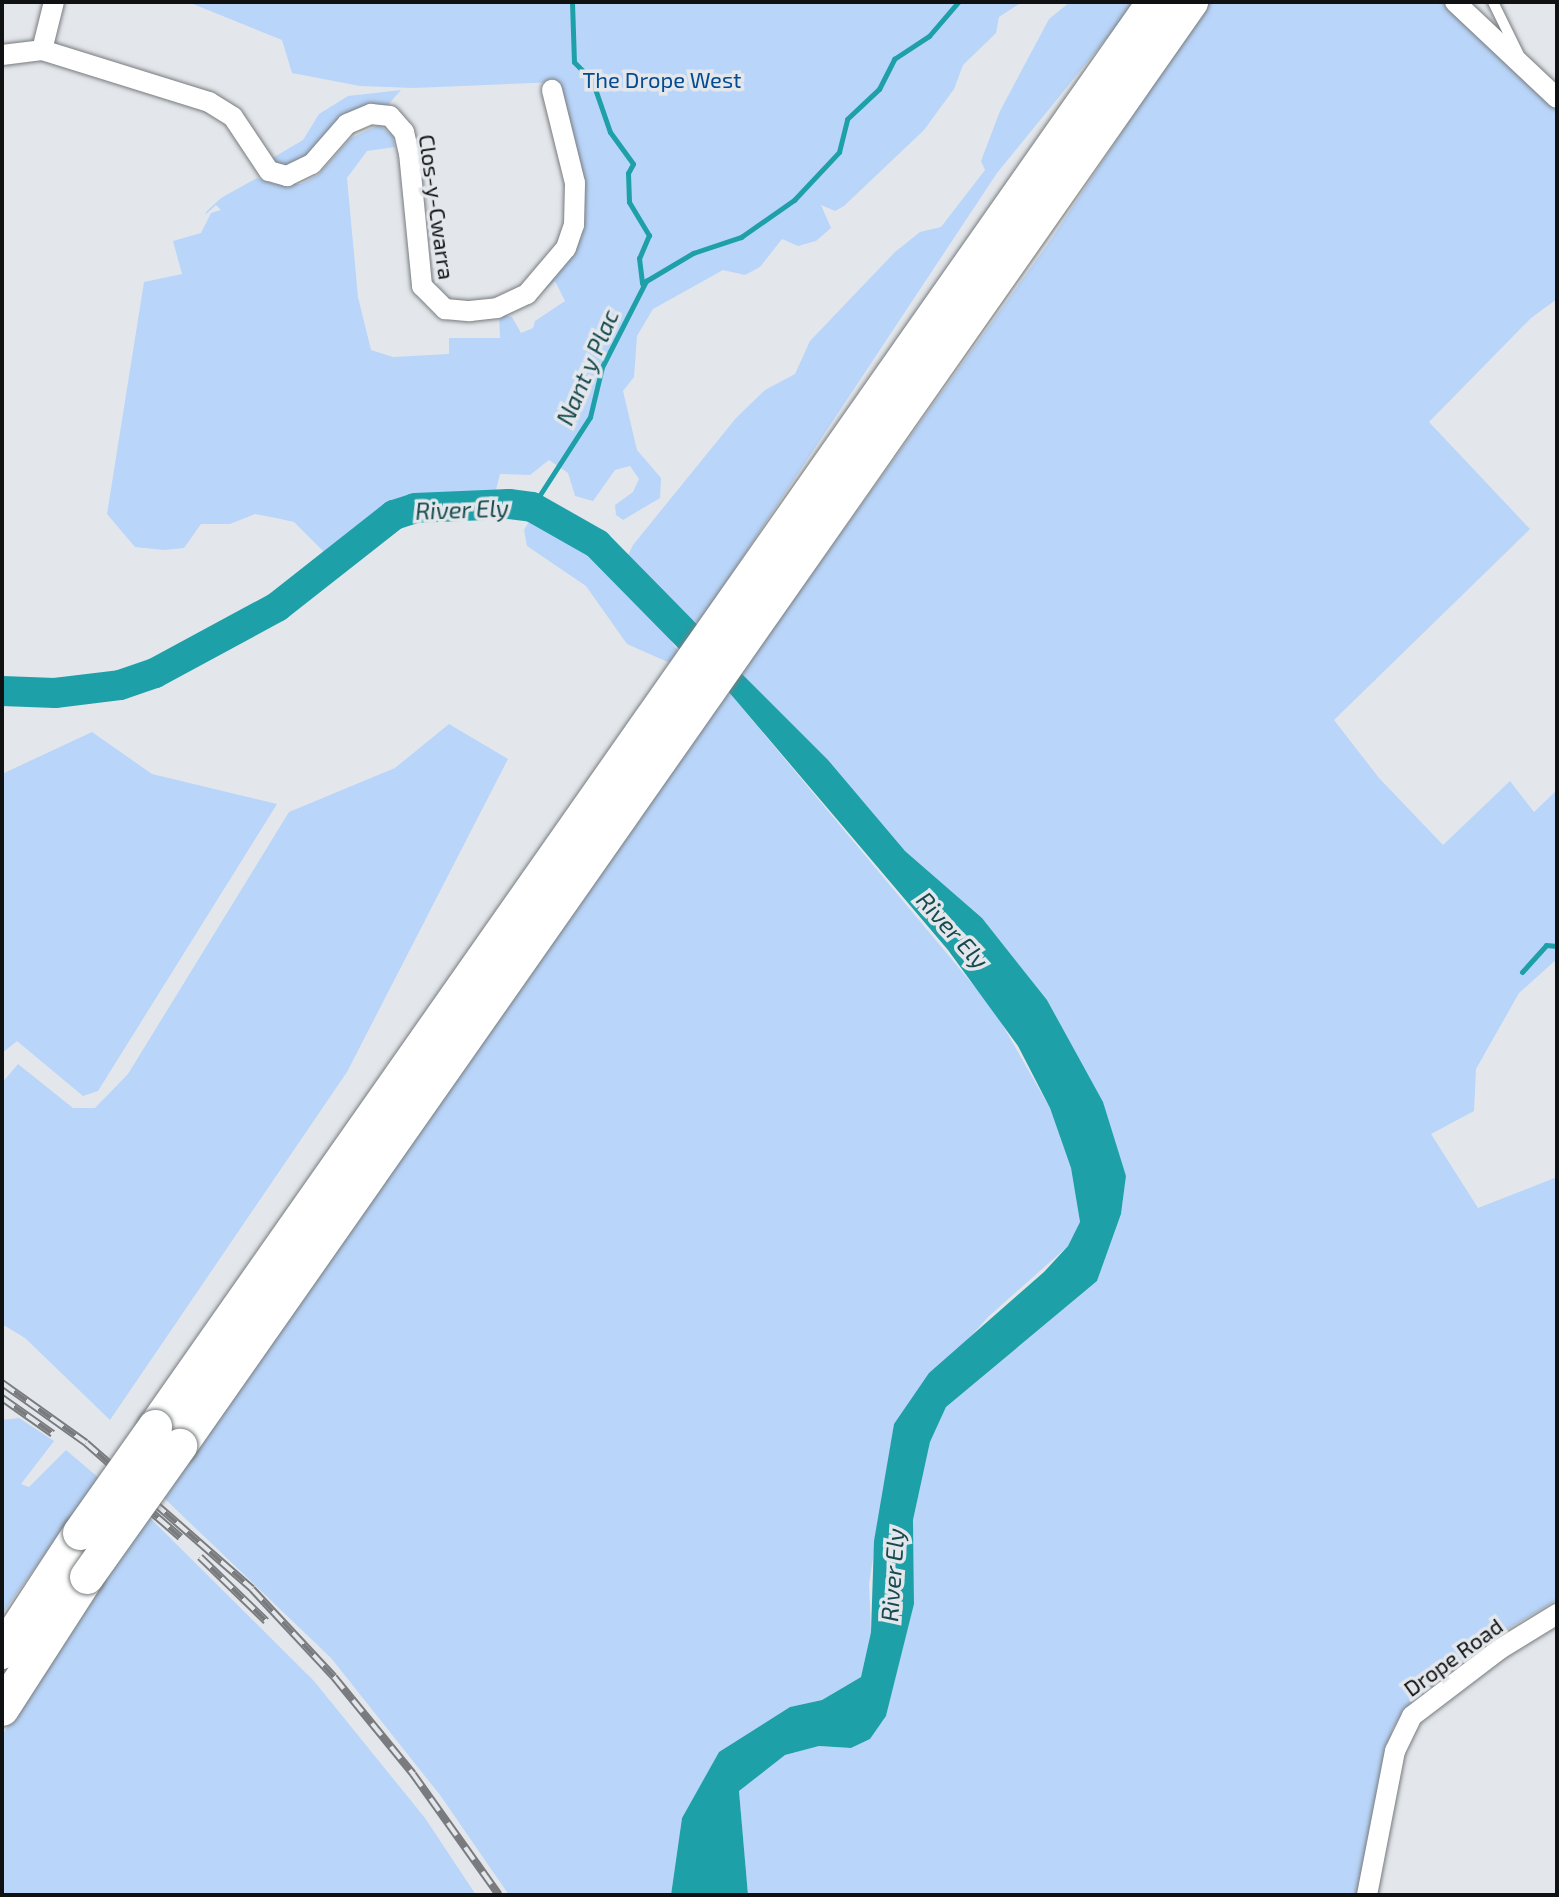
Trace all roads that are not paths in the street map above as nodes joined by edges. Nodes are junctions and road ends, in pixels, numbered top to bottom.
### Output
1 (54, 2) edge
2 (1154, 2) edge
3 (1191, 2) edge
4 (1455, 2) edge
5 (1493, 2) edge
6 (42, 50) junction
7 (2, 55) edge
8 (1523, 66) junction
9 (552, 90) dead end
10 (1557, 98) edge
11 (779, 563) junction
12 (167, 1436) junction
13 (1557, 1614) edge
14 (7, 1642) edge
15 (2, 1709) edge
16 (1367, 1895) edge

1 - 6 street
2 - 11 highway
3 - 11 highway
4 - 8 street
5 - 8 lane
6 - 7 street, Clos-y-Cwarra
6 - 9 street, Clos-y-Cwarra
8 - 10 street
11 - 12 highway
12 - 14 highway, bridge
12 - 15 highway, bridge
13 - 16 street, Drope Road

